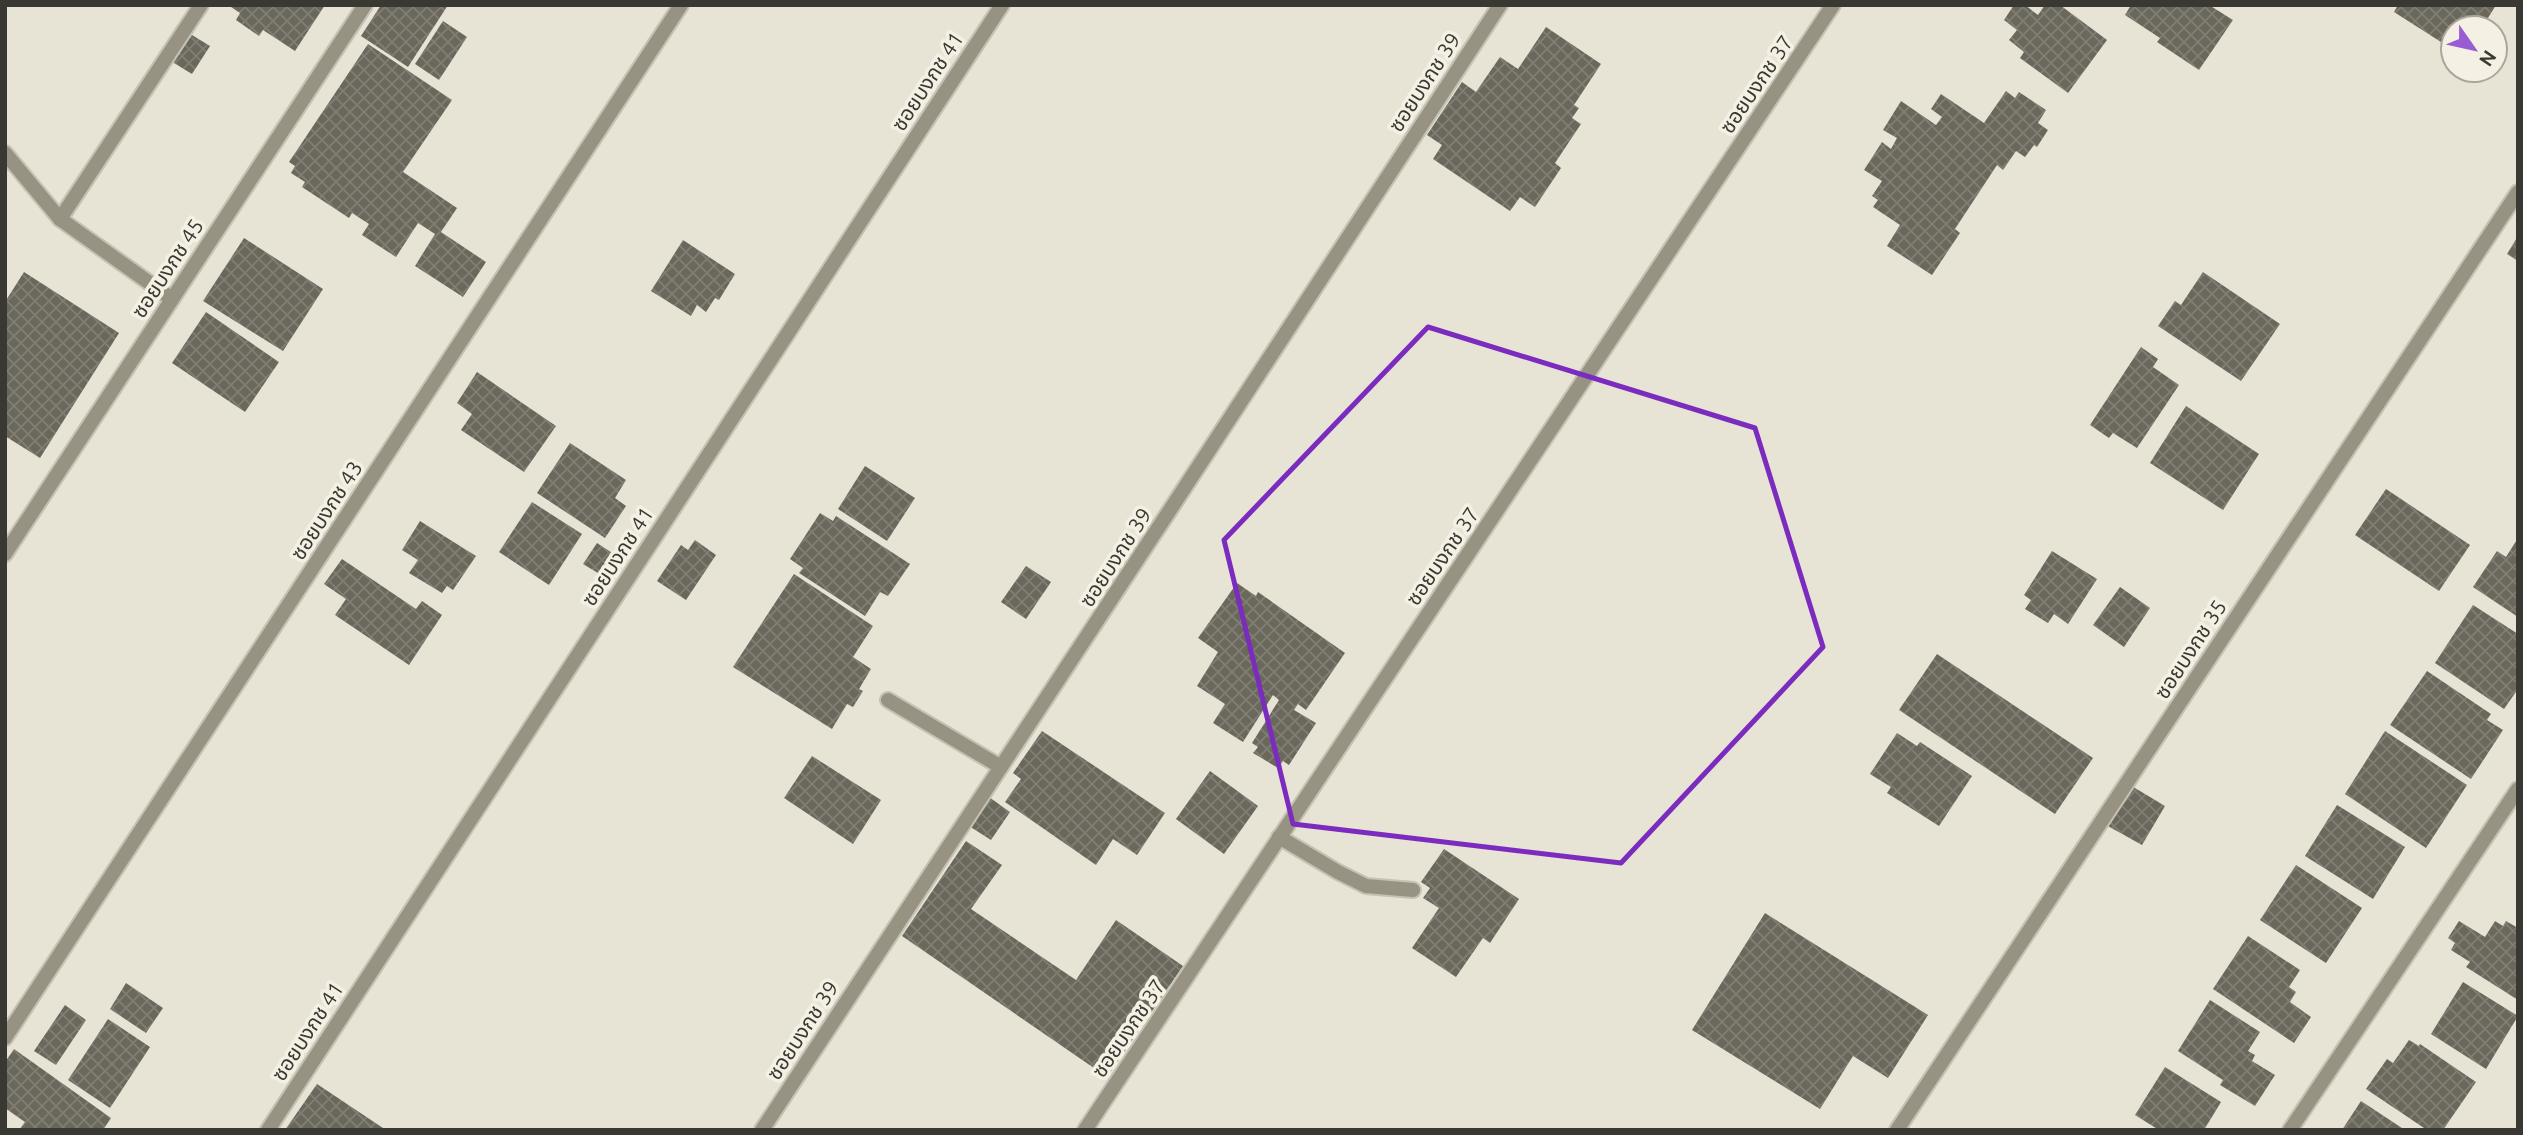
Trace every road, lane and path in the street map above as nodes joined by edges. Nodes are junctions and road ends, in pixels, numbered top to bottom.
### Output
1 (201, 5) edge
2 (365, 5) edge
3 (681, 5) edge
4 (1002, 5) edge
5 (1500, 5) edge
6 (1833, 5) edge
7 (5, 153) edge
8 (2518, 191) edge
9 (60, 219) junction
10 (172, 299) junction
11 (5, 554) edge
12 (888, 700) dead end
13 (1001, 767) junction
14 (2518, 789) edge
15 (1279, 837) junction
16 (1413, 890) dead end
17 (5, 1038) edge
18 (268, 1130) edge
19 (762, 1130) edge
20 (1085, 1130) edge
21 (1897, 1130) edge
22 (2290, 1130) edge

1 - 9 street
2 - 10 street, ซอยบงกช 45
3 - 17 street, ซอยบงกช 43
4 - 18 street, ซอยบงกช 41
5 - 13 street, ซอยบงกช 39
6 - 15 street, ซอยบงกช 37
7 - 9 street
8 - 21 street, ซอยบงกช 35
9 - 10 street
10 - 11 street, ซอยบงกช 45
12 - 13 street
13 - 19 street, ซอยบงกช 39
14 - 22 street
15 - 16 street
15 - 20 street, ซอยบงกช 37

